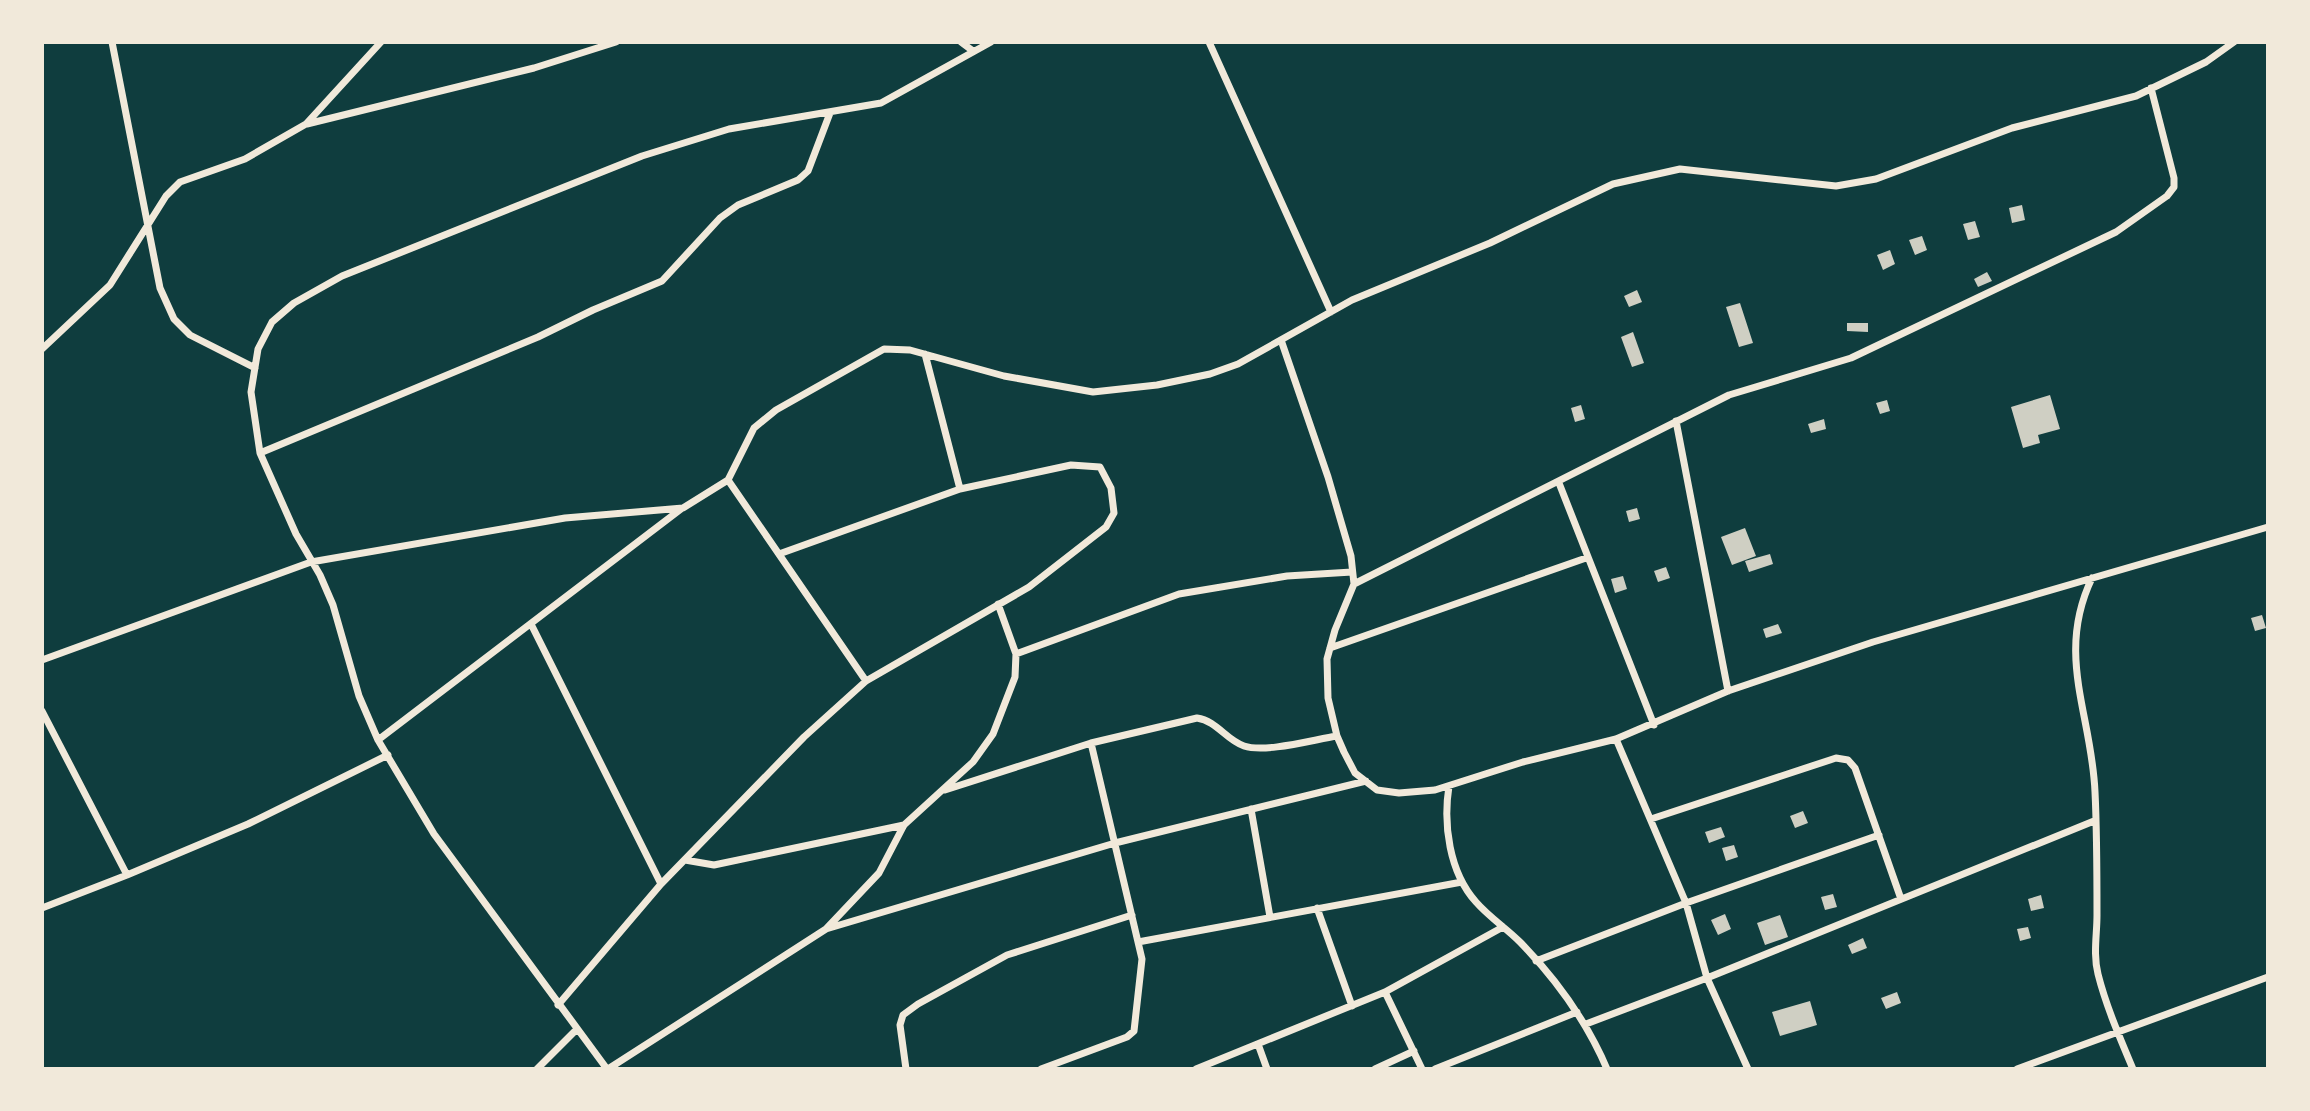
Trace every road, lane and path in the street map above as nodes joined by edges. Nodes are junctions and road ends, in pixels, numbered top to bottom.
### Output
1 (112, 42) edge
2 (381, 42) edge
3 (616, 42) edge
4 (961, 42) edge
5 (991, 42) edge
6 (1209, 42) edge
7 (2234, 42) edge
8 (973, 51) junction
9 (2151, 88) junction
10 (830, 113) junction
11 (306, 124) junction
12 (148, 223) junction
13 (1331, 312) junction
14 (1281, 340) junction
15 (42, 349) edge
16 (925, 354) junction
17 (255, 368) junction
18 (1676, 421) junction
19 (260, 453) junction
20 (728, 480) junction
21 (1559, 483) junction
22 (960, 489) junction
23 (682, 508) junction
24 (2268, 527) edge
25 (779, 554) junction
26 (1586, 558) junction
27 (311, 562) junction
28 (1352, 572) junction
29 (2092, 578) junction
30 (1354, 584) junction
31 (998, 604) junction
32 (531, 624) junction
33 (1330, 648) junction
34 (1016, 654) junction
35 (42, 660) edge
36 (866, 681) junction
37 (1728, 691) junction
38 (42, 710) edge
39 (1654, 725) junction
40 (1336, 736) junction
41 (1616, 739) junction
42 (378, 740) junction
43 (1091, 743) junction
44 (388, 755) junction
45 (1366, 781) junction
46 (1449, 786) junction
47 (943, 790) junction
48 (1251, 809) junction
49 (1651, 819) junction
50 (2094, 821) junction
51 (904, 825) junction
52 (1879, 835) junction
53 (1115, 843) junction
54 (685, 860) junction
55 (127, 875) junction
56 (1461, 882) junction
57 (661, 884) junction
58 (1901, 899) junction
59 (1686, 903) junction
60 (42, 908) edge
61 (1317, 908) junction
62 (1132, 915) junction
63 (1270, 917) junction
64 (1503, 927) junction
65 (826, 929) junction
66 (1138, 942) junction
67 (1536, 961) junction
68 (2268, 977) edge
69 (1707, 978) junction
70 (1385, 992) junction
71 (558, 1005) junction
72 (1352, 1006) junction
73 (1577, 1012) junction
74 (1586, 1024) junction
75 (576, 1030) junction
76 (2118, 1033) junction
77 (1258, 1044) junction
78 (1414, 1051) junction
79 (537, 1069) edge
80 (608, 1069) edge
81 (906, 1069) edge
82 (1041, 1069) edge
83 (1196, 1069) edge
84 (1267, 1069) edge
85 (1375, 1069) edge
86 (1422, 1069) edge
87 (1435, 1069) edge
88 (1607, 1069) edge
89 (1748, 1069) edge
90 (2017, 1069) edge
91 (2133, 1069) edge

1 - 12 street
2 - 11 street
3 - 11 street
4 - 8 street
5 - 8 street
6 - 13 street
7 - 9 street
8 - 10 street
9 - 13 street
9 - 18 street
10 - 17 street
10 - 19 street
11 - 12 street
12 - 15 street
12 - 17 street
13 - 14 street
14 - 16 street
14 - 28 street
16 - 20 street
16 - 22 street
17 - 19 street
18 - 21 street
18 - 37 street
19 - 27 street
20 - 23 street
20 - 25 street
21 - 26 street
21 - 30 street
22 - 25 street
22 - 31 street
23 - 27 street
23 - 32 street
24 - 29 street
25 - 36 street
26 - 33 street
26 - 39 street
27 - 35 street
27 - 42 street
28 - 30 street
28 - 34 street
29 - 37 street
29 - 50 street
30 - 33 street
31 - 34 street
31 - 36 street
32 - 42 street
32 - 57 street
33 - 40 street
34 - 47 street
36 - 54 street
37 - 39 street
38 - 55 street
39 - 41 street
40 - 43 street
40 - 45 street
41 - 46 street
41 - 49 street
42 - 44 street
43 - 47 street
43 - 53 street
44 - 55 street
44 - 71 street
45 - 46 street
45 - 48 street
46 - 56 street
47 - 51 street
48 - 53 street
48 - 63 street
49 - 52 street
49 - 59 street
50 - 58 street
50 - 76 street
51 - 54 street
51 - 65 street
52 - 58 street
52 - 59 street
53 - 62 street
53 - 65 street
54 - 57 street
55 - 60 street
56 - 61 street
56 - 64 street
57 - 71 street
58 - 69 street
59 - 67 street
59 - 69 street
61 - 63 street
61 - 72 street
62 - 66 street
62 - 81 street
63 - 66 street
64 - 67 street
64 - 70 street
65 - 80 street
66 - 82 street
67 - 73 street
68 - 76 street
69 - 74 street
69 - 89 street
70 - 72 street
70 - 78 street
71 - 75 street
72 - 77 street
73 - 74 street
73 - 87 street
74 - 88 street
75 - 79 street
75 - 80 street
76 - 90 street
76 - 91 street
77 - 83 street
77 - 84 street
78 - 85 street
78 - 86 street

